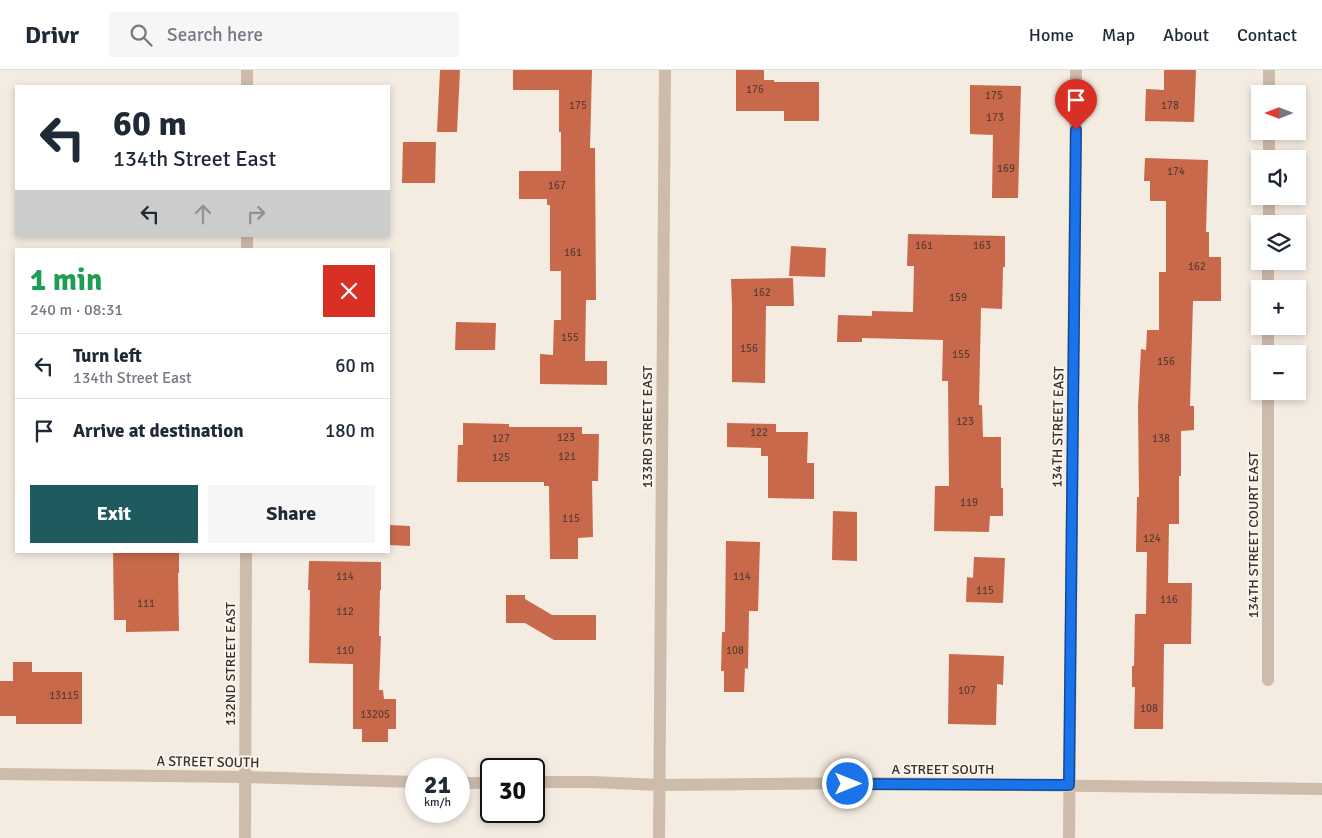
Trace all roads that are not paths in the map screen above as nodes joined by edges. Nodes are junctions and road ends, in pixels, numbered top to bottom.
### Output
1 (247, 70) edge
2 (665, 70) edge
3 (1076, 70) edge
4 (1269, 70) edge
5 (247, 85) edge
6 (1269, 85) edge
7 (1268, 400) edge
8 (246, 553) edge
9 (1268, 680) dead end
10 (0, 774) edge
11 (245, 777) junction
12 (405, 782) edge
13 (545, 782) edge
14 (660, 784) junction
15 (1069, 785) junction
16 (1322, 789) edge
17 (244, 838) edge
18 (659, 838) edge
19 (1069, 838) edge

1 - 5 street
2 - 14 street, 133RD STREET EAST
3 - 15 street, 134TH STREET EAST
4 - 6 street
7 - 9 street, 134TH STREET COURT EAST
8 - 11 street, 132ND STREET EAST
10 - 11 street, A STREET SOUTH
11 - 12 street, A STREET SOUTH
11 - 17 street, 132ND STREET EAST
13 - 14 street, A STREET SOUTH
14 - 15 street, A STREET SOUTH
14 - 18 street, 133RD STREET EAST
15 - 16 street, A STREET SOUTH
15 - 19 street, 134TH STREET EAST

